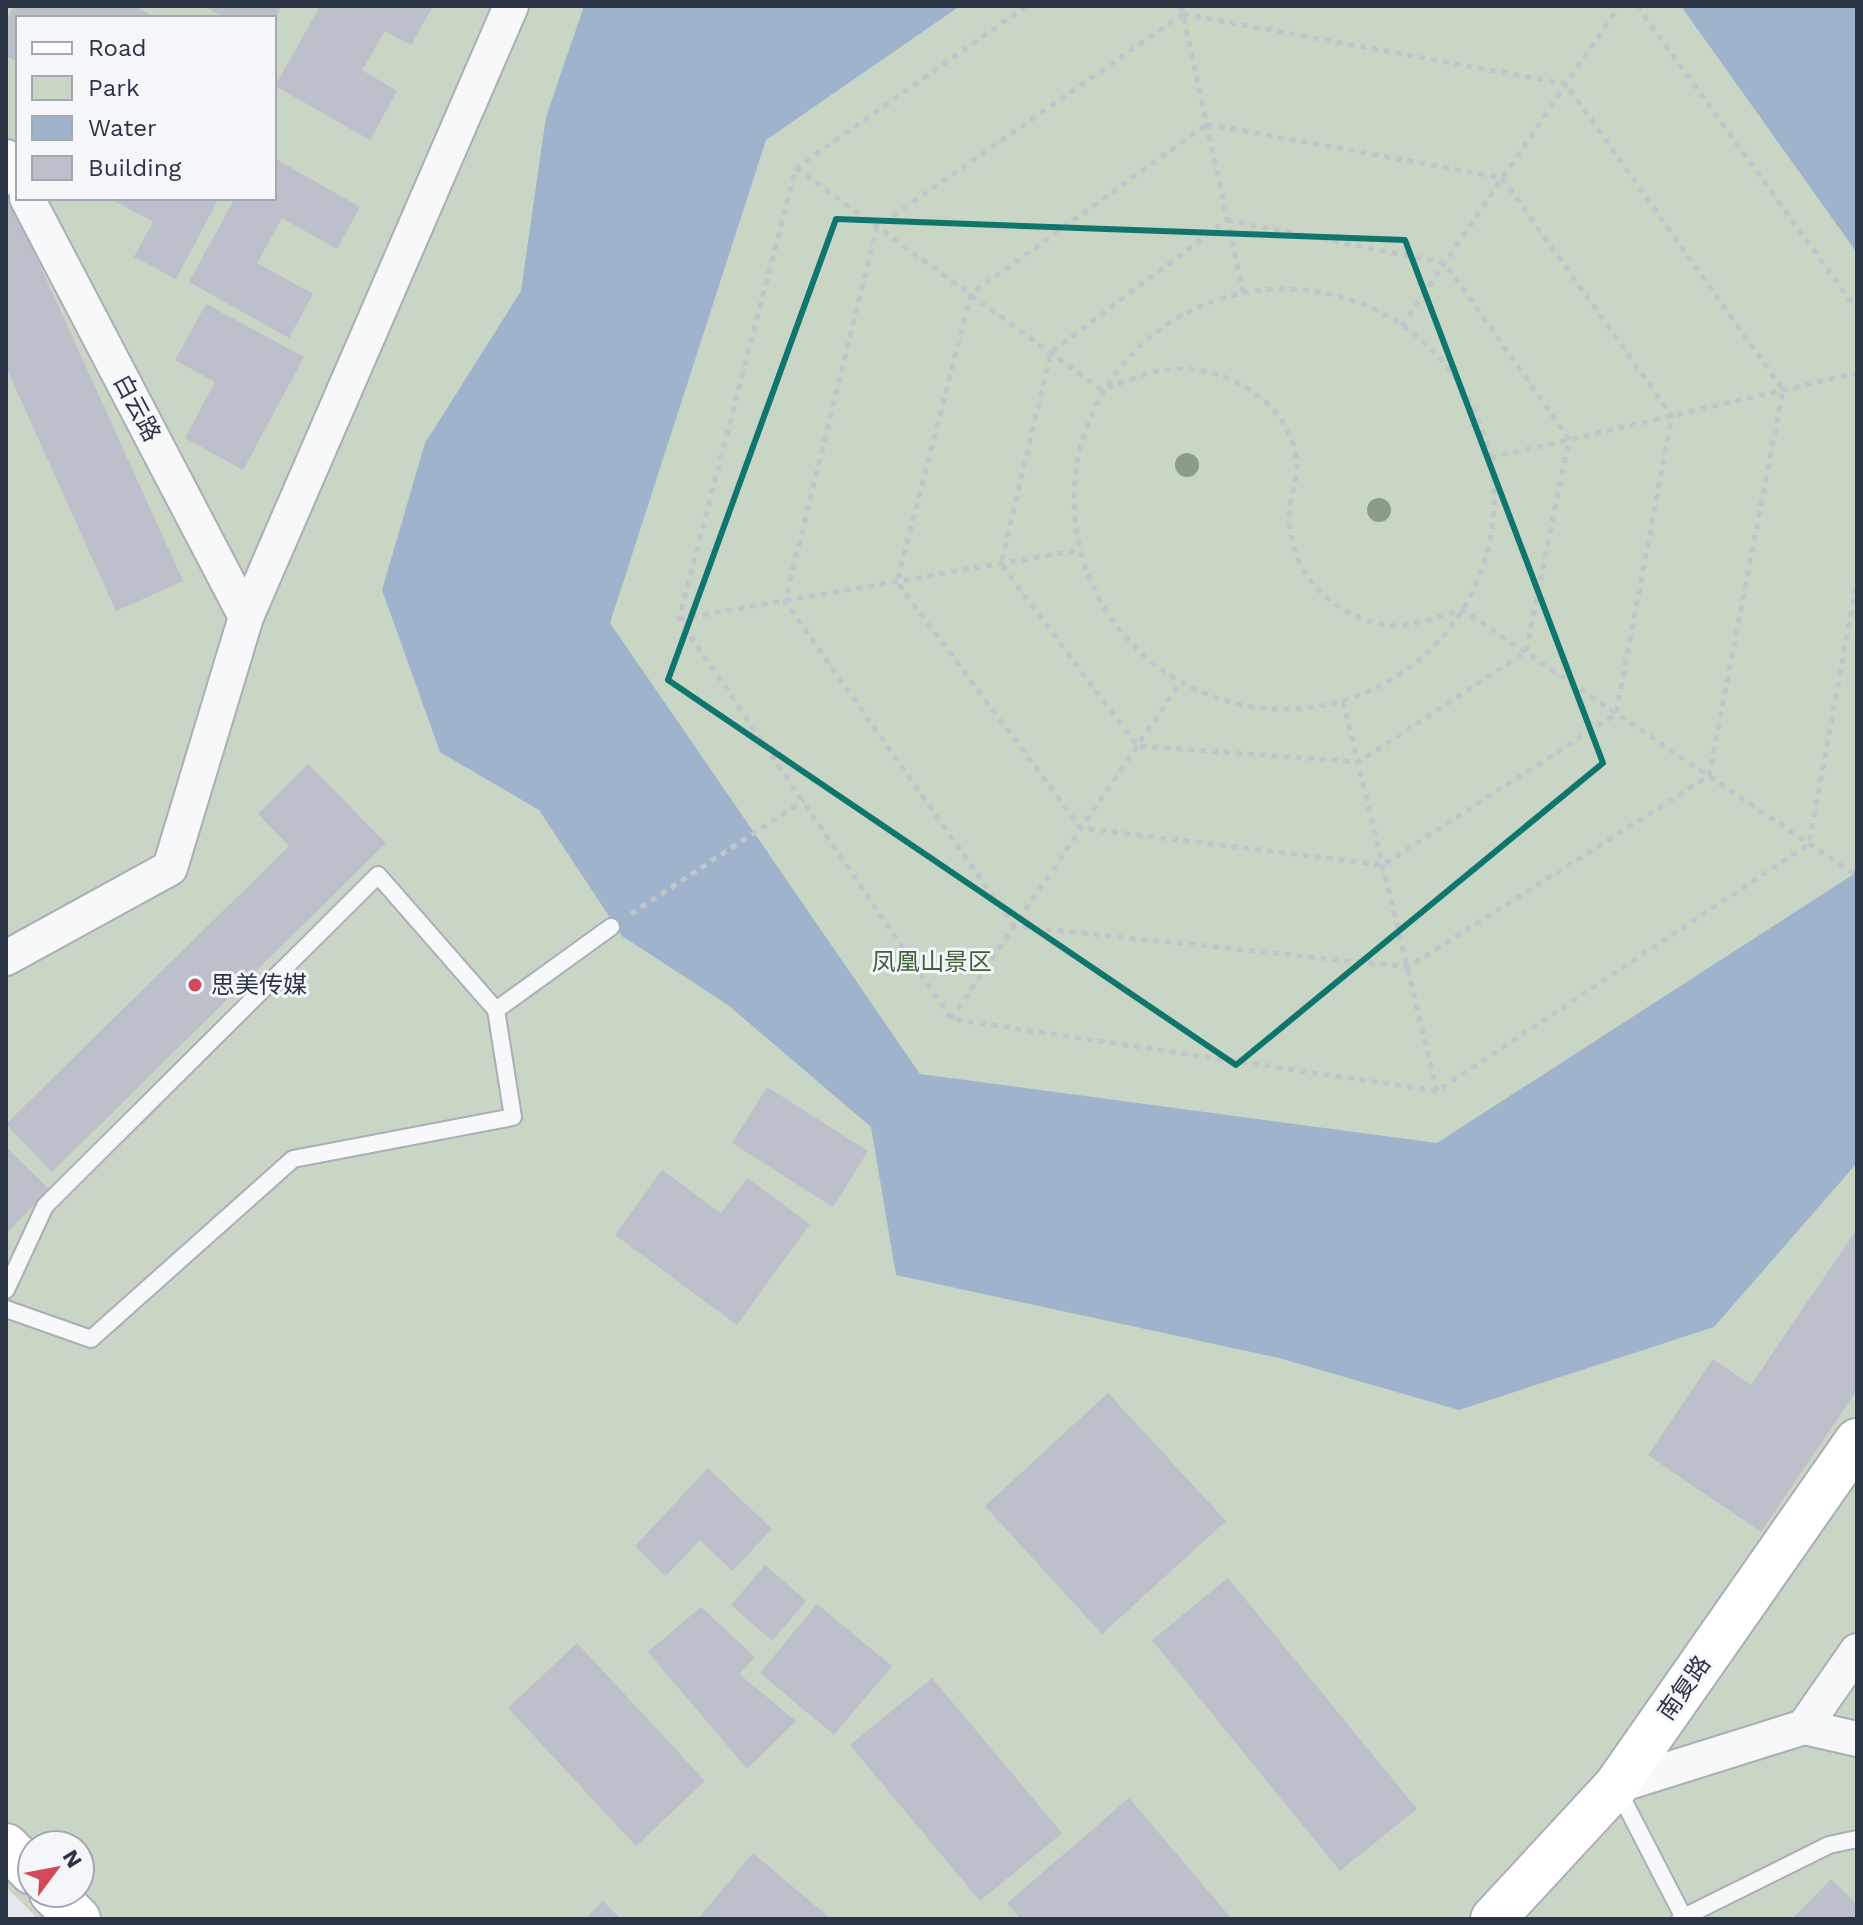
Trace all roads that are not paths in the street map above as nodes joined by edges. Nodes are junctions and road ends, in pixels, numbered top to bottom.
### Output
1 (511, 6) edge
2 (6, 157) edge
3 (16, 176) edge
4 (28, 200) edge
5 (246, 617) junction
6 (611, 927) road end
7 (6, 958) edge
8 (496, 1010) junction
9 (6, 1290) edge
10 (6, 1309) edge
11 (1857, 1441) edge
12 (1857, 1651) edge
13 (1804, 1727) junction
14 (1857, 1739) edge
15 (1616, 1786) junction
16 (1857, 1839) edge
17 (1682, 1918) edge
18 (1493, 1919) edge

1 - 5 street
2 - 3 street
4 - 5 street, 白云路
5 - 7 street
6 - 8 lane
8 - 9 lane
8 - 10 lane
11 - 15 street, 南复路
12 - 13 street
13 - 14 street
13 - 15 street
15 - 17 lane
15 - 18 street, 南复路
16 - 17 lane

